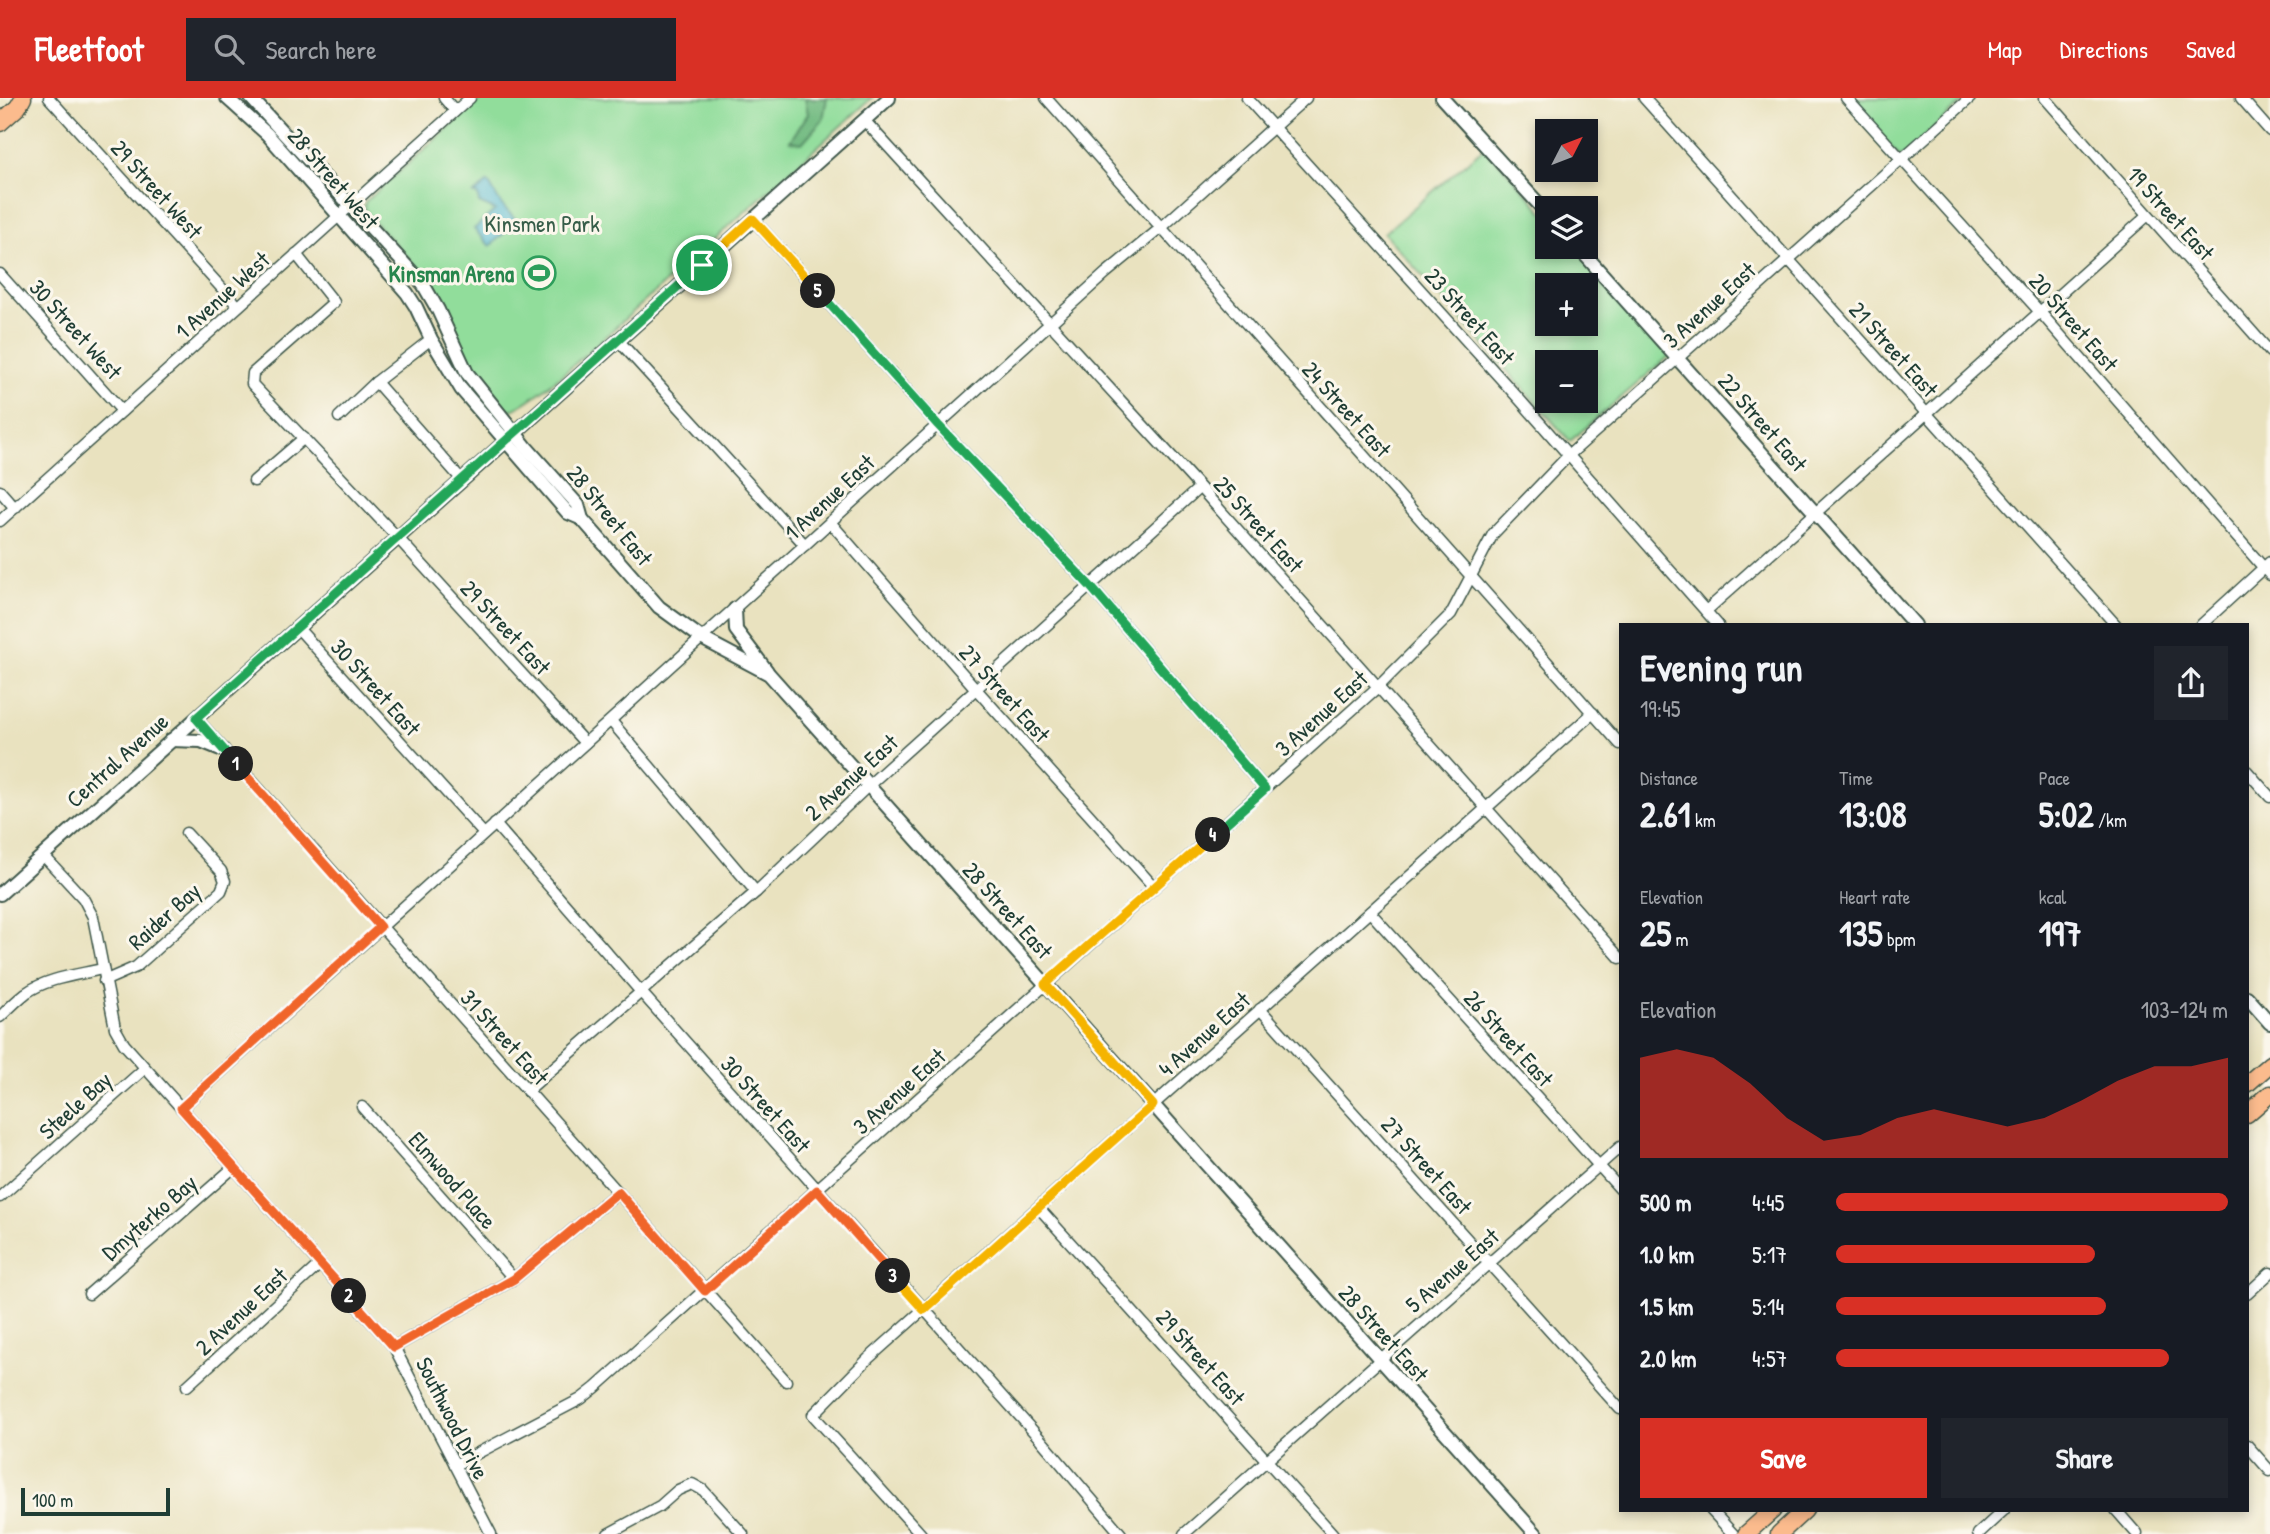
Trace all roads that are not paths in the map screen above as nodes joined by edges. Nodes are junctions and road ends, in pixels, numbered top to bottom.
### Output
1 (38, 98) edge
2 (49, 98) edge
3 (227, 98) edge
4 (251, 98) edge
5 (444, 98) edge
6 (470, 98) edge
7 (889, 98) edge
8 (1046, 98) edge
9 (1247, 98) edge
10 (1306, 98) edge
11 (1441, 98) edge
12 (1644, 98) edge
13 (1846, 98) edge
14 (1969, 98) edge
15 (2045, 98) edge
16 (2241, 98) edge
17 (20, 102) edge
18 (455, 111) junction
19 (864, 120) junction
20 (0, 123) edge
21 (1273, 127) junction
22 (2270, 131) edge
23 (1902, 159) junction
24 (1535, 200) edge
25 (351, 205) junction
26 (339, 216) junction
27 (2147, 216) junction
28 (753, 219) junction
29 (1162, 227) junction
30 (296, 254) junction
31 (1589, 259) edge
32 (1788, 260) junction
33 (0, 274) edge
34 (238, 306) junction
35 (2040, 312) junction
36 (1050, 324) junction
37 (431, 339) junction
38 (618, 340) junction
39 (2270, 352) edge
40 (1679, 359) junction
41 (376, 383) junction
42 (122, 411) junction
43 (1926, 413) junction
44 (339, 416) dead end
45 (938, 425) junction
46 (515, 432) junction
47 (304, 438) junction
48 (505, 441) junction
49 (1569, 456) junction
50 (462, 480) junction
51 (254, 481) dead end
52 (1199, 488) junction
53 (0, 491) edge
54 (15, 508) junction
55 (1815, 513) junction
56 (582, 519) junction
57 (0, 521) edge
58 (830, 522) junction
59 (397, 537) junction
60 (805, 545) junction
61 (2268, 569) edge
62 (1471, 576) junction
63 (1091, 587) junction
64 (735, 609) junction
65 (1706, 611) junction
66 (1716, 623) edge
67 (1913, 623) edge
68 (2114, 623) edge
69 (2203, 623) edge
70 (297, 627) junction
71 (703, 639) junction
72 (769, 674) junction
73 (1379, 686) junction
74 (976, 689) junction
75 (1593, 713) junction
76 (196, 718) junction
77 (611, 721) junction
78 (171, 740) junction
79 (585, 743) junction
80 (1619, 743) edge
81 (223, 750) junction
82 (2249, 773) edge
83 (869, 785) junction
84 (1265, 789) junction
85 (2270, 797) edge
86 (1487, 808) junction
87 (495, 824) junction
88 (187, 833) dead end
89 (484, 834) junction
90 (43, 855) junction
91 (1154, 887) junction
92 (756, 892) junction
93 (0, 894) edge
94 (1370, 912) junction
95 (380, 927) junction
96 (1619, 957) edge
97 (102, 970) junction
98 (104, 981) junction
99 (1045, 984) junction
100 (641, 992) junction
101 (2249, 999) edge
102 (1260, 1009) junction
103 (0, 1017) edge
104 (2270, 1023) edge
105 (2270, 1064) edge
106 (144, 1069) junction
107 (2249, 1082) edge
108 (527, 1091) junction
109 (2270, 1094) edge
110 (1153, 1105) junction
111 (362, 1107) dead end
112 (181, 1108) junction
113 (2249, 1113) edge
114 (1619, 1148) edge
115 (1599, 1166) junction
116 (233, 1168) junction
117 (1619, 1188) edge
118 (817, 1190) junction
119 (618, 1192) junction
120 (1, 1197) edge
121 (1039, 1208) junction
122 (1489, 1263) junction
123 (320, 1264) junction
124 (2270, 1273) edge
125 (514, 1279) junction
126 (705, 1291) junction
127 (2249, 1291) edge
128 (89, 1294) dead end
129 (924, 1310) junction
130 (394, 1347) junction
131 (1379, 1360) junction
132 (786, 1381) dead end
133 (187, 1387) dead end
134 (1619, 1408) edge
135 (2249, 1447) edge
136 (1267, 1459) junction
137 (455, 1465) junction
138 (2270, 1471) edge
139 (1713, 1512) edge
140 (1771, 1512) edge
141 (1803, 1512) edge
142 (2002, 1512) edge
143 (2118, 1512) edge
144 (491, 1534) edge
145 (608, 1534) edge
146 (743, 1534) edge
147 (921, 1534) edge
148 (1121, 1534) edge
149 (1184, 1534) edge
150 (1333, 1534) edge
151 (1536, 1534) edge
152 (1732, 1534) edge
153 (1746, 1534) edge
154 (1779, 1534) edge
155 (1978, 1534) edge
156 (2137, 1534) edge

1 - 17 main road
2 - 34 street, 29 Street West
3 - 26 street, 28 Street West
4 - 25 street, 28 Street West
5 - 18 street
6 - 18 street, 1 Avenue West
7 - 19 street, Central Avenue
8 - 29 street, 24 Street East
9 - 21 street, 23 Street East
10 - 21 street, 1 Avenue East
11 - 24 street
12 - 32 street, 21 Street East
13 - 23 street, 20 Street East
14 - 23 street, 3 Avenue East
15 - 27 street, 19 Street East
16 - 22 street
17 - 20 main road
18 - 25 street, 1 Avenue West
19 - 28 street, Central Avenue
19 - 36 street, 25 Street East
21 - 29 street, 1 Avenue East
21 - 49 street, 23 Street East
23 - 32 street, 3 Avenue East
23 - 35 street, 20 Street East
25 - 26 street, 1 Avenue West
25 - 46 street, 28 Street West
26 - 30 street, 1 Avenue West
26 - 37 street, 28 Street West
27 - 35 street
27 - 39 street, 19 Street East
28 - 38 street, Central Avenue
28 - 45 street
29 - 36 street, 1 Avenue East
29 - 62 street, 24 Street East
30 - 34 street, 1 Avenue West
30 - 47 street, 29 Street East
31 - 40 street, 22 Street East
32 - 40 street, 3 Avenue East
32 - 43 street, 21 Street East
33 - 42 street, 30 Street West
34 - 42 street, 1 Avenue West
35 - 43 street
35 - 61 street, 20 Street East
36 - 45 street, 1 Avenue East
36 - 52 street, 25 Street East
37 - 41 street
37 - 48 street, 28 Street West
38 - 46 street, Central Avenue
38 - 60 street
40 - 49 street, 3 Avenue East
40 - 55 street, 22 Street East
41 - 44 street
41 - 50 street
42 - 54 street, 1 Avenue West
43 - 55 street
43 - 68 street, 21 Street East
45 - 58 street, 1 Avenue East
45 - 63 street
46 - 48 street, Central Avenue
46 - 56 street, 28 Street East
47 - 51 street
47 - 59 street, 29 Street East
48 - 50 street, Central Avenue
48 - 56 street, 28 Street West
49 - 62 street, 3 Avenue East
49 - 65 street, 23 Street East
50 - 59 street, Central Avenue
52 - 63 street, 2 Avenue East
52 - 73 street, 25 Street East
53 - 54 street
54 - 57 street, 1 Avenue West
55 - 65 street
55 - 67 street, 22 Street East
56 - 71 street, 28 Street East
58 - 60 street, 1 Avenue East
58 - 74 street, 27 Street East
59 - 70 street, Central Avenue
59 - 79 street, 29 Street East
60 - 64 street, 1 Avenue East
61 - 69 street
62 - 73 street, 3 Avenue East
62 - 75 street, 24 Street East
63 - 74 street, 2 Avenue East
63 - 84 street
64 - 71 street, 1 Avenue East
64 - 72 street
65 - 66 street, 23 Street East
70 - 76 street, Central Avenue
70 - 89 street, 30 Street East
71 - 72 street, 28 Street East
71 - 77 street, 1 Avenue East
72 - 83 street, 28 Street East
73 - 84 street, 3 Avenue East
73 - 86 street, 25 Street East
74 - 83 street, 2 Avenue East
74 - 91 street, 27 Street East
75 - 80 street, 24 Street East
75 - 86 street, 4 Avenue East
76 - 78 street, Central Avenue
76 - 81 street, 31 Street East
77 - 79 street, 1 Avenue East
77 - 92 street
78 - 81 street
78 - 90 street, Central Avenue
79 - 87 street, 1 Avenue East
81 - 95 street, 31 Street East
82 - 85 street
83 - 92 street, 2 Avenue East
83 - 99 street, 28 Street East
84 - 91 street, 3 Avenue East
86 - 94 street, 4 Avenue East
86 - 96 street, 25 Street East
87 - 89 street, 1 Avenue East
87 - 100 street, 30 Street East
88 - 98 street, Raider Bay
89 - 95 street, 1 Avenue East
90 - 93 street, Central Avenue
90 - 97 street, Southwood Drive
91 - 99 street, 3 Avenue East
92 - 100 street, 2 Avenue East
94 - 102 street, 4 Avenue East
94 - 115 street, 26 Street East
95 - 108 street, 31 Street East
95 - 112 street, 1 Avenue East
97 - 98 street, Southwood Drive
97 - 103 street
98 - 106 street, Southwood Drive
99 - 110 street, 28 Street East
99 - 118 street, 3 Avenue East
100 - 108 street, 2 Avenue East
100 - 118 street, 30 Street East
101 - 104 street
102 - 110 street, 4 Avenue East
102 - 122 street, 27 Street East
105 - 107 main road
106 - 112 street, Southwood Drive
106 - 120 street, Steele Bay
108 - 119 street, 31 Street East
109 - 113 main road
110 - 121 street, 4 Avenue East
110 - 131 street, 28 Street East
111 - 125 street, Elmwood Place
112 - 116 street, Southwood Drive
114 - 115 street, 5 Avenue East
115 - 117 street, 26 Street East
115 - 122 street, 5 Avenue East
116 - 123 street, Southwood Drive
116 - 128 street, Dmyterko Bay
118 - 126 street, 3 Avenue East
118 - 129 street, 30 Street East
119 - 125 street
119 - 126 street, 31 Street East
121 - 129 street, 4 Avenue East
121 - 136 street, 29 Street East
122 - 131 street, 5 Avenue East
122 - 134 street, 27 Street East
123 - 130 street, Southwood Drive
123 - 133 street, 2 Avenue East
124 - 127 street
125 - 130 street
126 - 132 street, 31 Street East
126 - 137 street, 3 Avenue East
129 - 147 street, 4 Avenue East
129 - 148 street, 30 Street East
130 - 137 street, Southwood Drive
131 - 136 street, 5 Avenue East
131 - 151 street, 28 Street East
135 - 138 street
136 - 149 street, 5 Avenue East
136 - 150 street, 29 Street East
137 - 144 street, Southwood Drive
139 - 152 street
140 - 153 main road
141 - 154 main road
142 - 155 street
143 - 156 street
145 - 146 street

